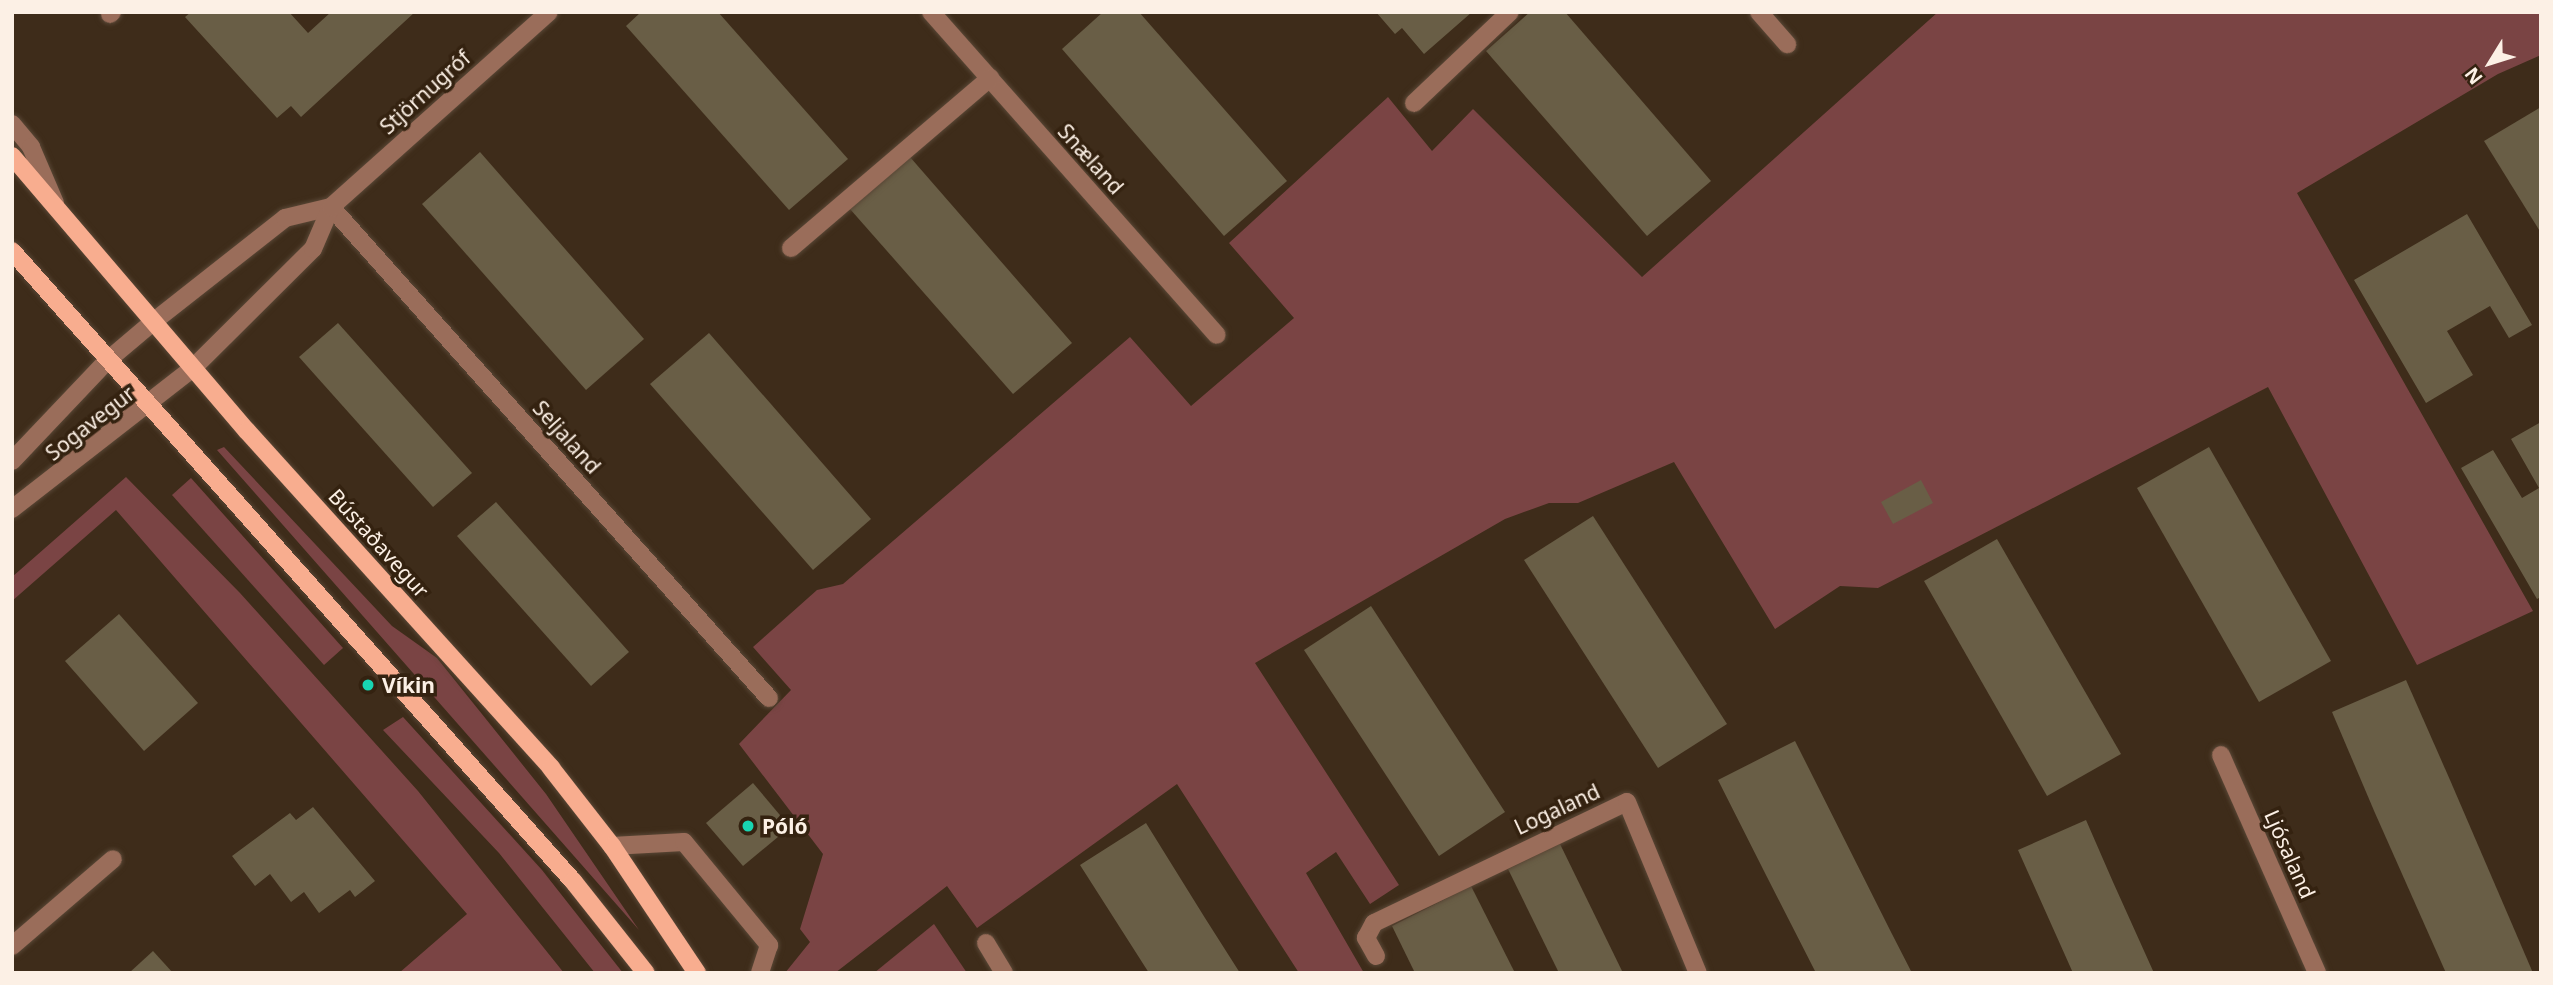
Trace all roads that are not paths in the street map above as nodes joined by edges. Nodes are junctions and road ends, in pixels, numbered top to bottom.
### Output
1 (549, 12) edge
2 (931, 12) edge
3 (1510, 12) edge
4 (1759, 12) edge
5 (1787, 44) dead end
6 (990, 78) junction
7 (1414, 103) dead end
8 (12, 124) edge
9 (12, 156) edge
10 (331, 206) junction
11 (58, 209) junction
12 (791, 248) dead end
13 (12, 251) edge
14 (153, 322) junction
15 (1217, 335) dead end
16 (108, 360) junction
17 (192, 369) junction
18 (149, 406) junction
19 (12, 461) edge
20 (12, 509) edge
21 (769, 698) dead end
22 (2221, 755) dead end
23 (612, 846) junction
24 (113, 859) dead end
25 (986, 943) dead end
26 (12, 946) edge
27 (1376, 956) dead end
28 (646, 973) edge
29 (697, 973) edge
30 (760, 973) edge
31 (1004, 973) edge
32 (1698, 973) edge
33 (2317, 973) edge

1 - 10 street, Stjörnugróf
2 - 6 street, Snæland
3 - 7 street
4 - 5 street
6 - 12 street
6 - 15 street, Snæland
8 - 11 street
9 - 11 main road, Bústaðavegur
10 - 14 street, Stjörnugróf
10 - 17 street, Stjörnugróf
10 - 21 street, Seljaland
11 - 14 main road, Bústaðavegur
13 - 16 main road
14 - 16 street, Sogavegur
14 - 17 main road, Bústaðavegur
16 - 18 main road
16 - 19 street, Sogavegur
17 - 18 street, Sogavegur
17 - 23 main road, Bústaðavegur
18 - 20 street, Sogavegur
18 - 28 main road
22 - 33 street, Ljósaland
23 - 29 main road, Bústaðavegur
23 - 30 street
24 - 26 street
25 - 31 street
27 - 32 street, Logaland

